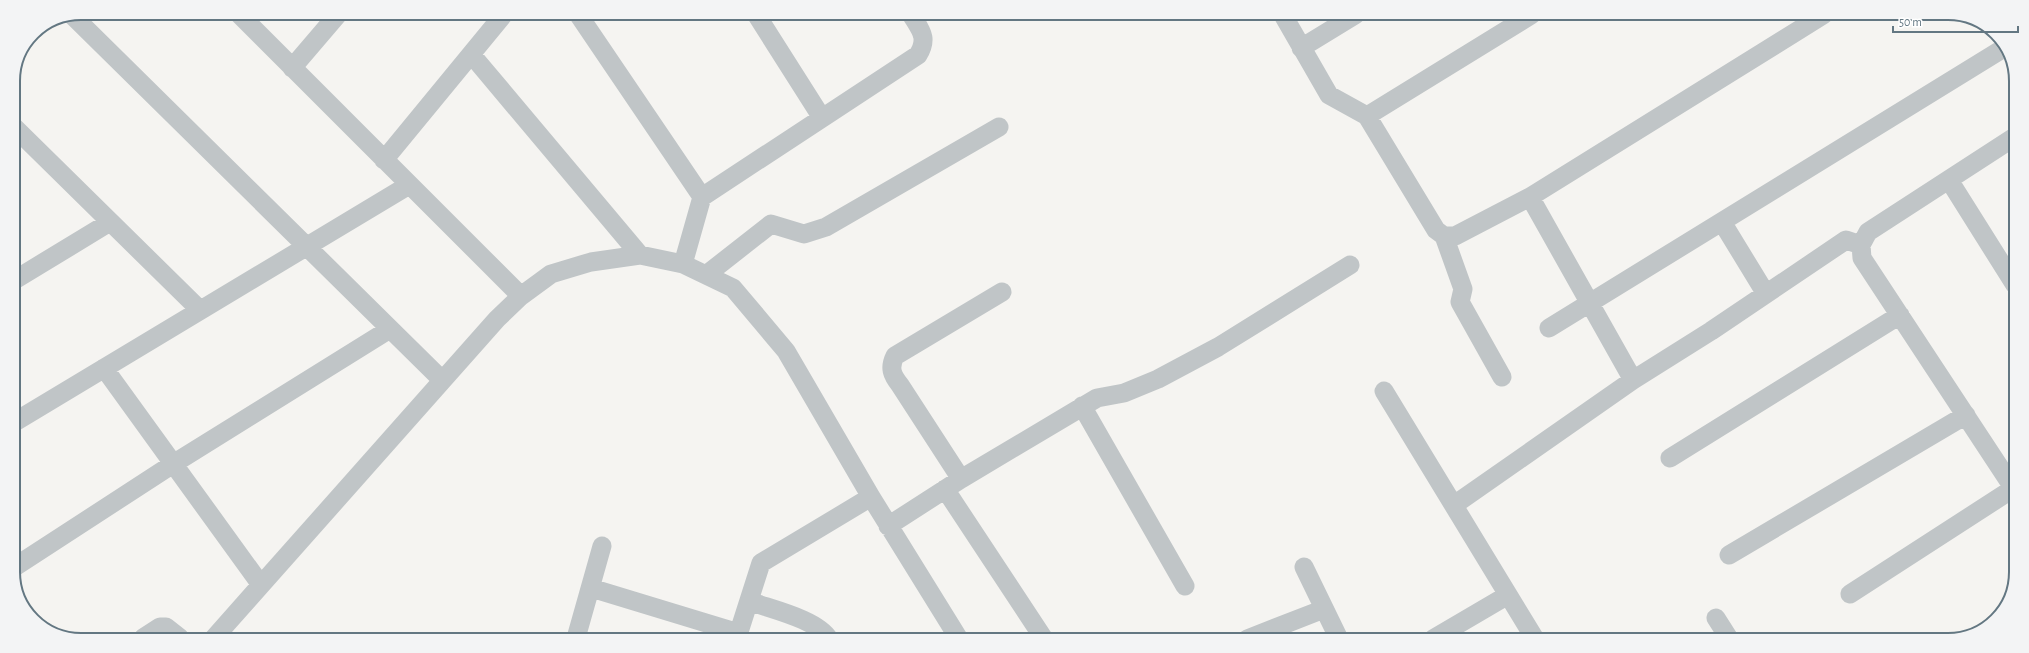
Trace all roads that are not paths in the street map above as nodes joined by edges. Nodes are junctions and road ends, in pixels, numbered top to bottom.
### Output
1 (77, 20) edge
2 (245, 20) edge
3 (333, 20) edge
4 (499, 20) edge
5 (582, 20) edge
6 (760, 20) edge
7 (914, 20) edge
8 (1286, 20) edge
9 (1347, 20) edge
10 (1524, 20) edge
11 (1815, 20) edge
12 (1301, 48) junction
13 (2000, 50) edge
14 (471, 54) junction
15 (292, 68) junction
16 (1367, 116) junction
17 (822, 118) junction
18 (999, 127) dead end
19 (20, 136) edge
20 (2009, 145) edge
21 (384, 160) junction
22 (1949, 180) junction
23 (409, 185) junction
24 (702, 197) junction
25 (1530, 197) junction
26 (110, 222) junction
27 (1722, 222) junction
28 (1444, 236) junction
29 (1861, 245) junction
30 (307, 246) junction
31 (640, 255) junction
32 (683, 264) junction
33 (1350, 265) dead end
34 (706, 275) junction
35 (2009, 275) edge
36 (20, 278) edge
37 (1002, 292) dead end
38 (1766, 294) junction
39 (521, 296) junction
40 (1590, 304) junction
41 (200, 310) junction
42 (1900, 315) junction
43 (1549, 328) dead end
44 (390, 329) junction
45 (104, 368) junction
46 (1502, 377) dead end
47 (442, 380) junction
48 (1633, 380) junction
49 (1384, 391) dead end
50 (1082, 406) junction
51 (1966, 415) junction
52 (20, 419) edge
53 (1670, 458) dead end
54 (173, 464) junction
55 (2009, 480) edge
56 (953, 484) junction
57 (2009, 491) edge
58 (870, 497) junction
59 (1454, 505) junction
60 (888, 526) junction
61 (602, 546) dead end
62 (1729, 555) dead end
63 (20, 563) edge
64 (1304, 567) dead end
65 (261, 585) junction
66 (1185, 586) dead end
67 (591, 588) junction
68 (1850, 594) dead end
69 (1508, 595) junction
70 (749, 601) junction
71 (1324, 609) junction
72 (1716, 618) dead end
73 (151, 633) edge
74 (174, 633) edge
75 (218, 633) edge
76 (578, 633) edge
77 (729, 633) edge
78 (739, 633) edge
79 (825, 633) edge
80 (955, 633) edge
81 (1040, 633) edge
82 (1262, 633) edge
83 (1336, 633) edge
84 (1443, 633) edge
85 (1530, 633) edge
86 (1726, 633) edge

1 - 30 street
2 - 15 street
3 - 15 street
4 - 14 street
5 - 24 street
6 - 17 street
7 - 17 street
8 - 12 street
9 - 12 street
10 - 16 street
11 - 25 street
12 - 16 street
13 - 27 street
14 - 21 street
14 - 31 street
15 - 21 street
16 - 28 street
17 - 24 street
18 - 34 street
19 - 26 street
20 - 22 street
21 - 23 street
22 - 29 street
22 - 35 street
23 - 30 street
23 - 39 street
24 - 32 street
25 - 28 street
25 - 40 street
26 - 36 street
26 - 41 street
27 - 38 street
27 - 40 street
28 - 46 street
29 - 38 street
29 - 42 street
30 - 41 street
30 - 44 street
31 - 32 street
31 - 39 street
32 - 34 street
33 - 50 street
34 - 58 street
37 - 56 street
38 - 48 street
39 - 47 street
40 - 43 street
40 - 48 street
41 - 45 street
42 - 51 street
42 - 53 street
44 - 47 street
44 - 54 street
45 - 52 street
45 - 54 street
47 - 65 street
48 - 59 street
49 - 59 street
50 - 56 street
50 - 66 street
51 - 55 street
51 - 62 street
54 - 63 street
54 - 65 street
56 - 60 street
56 - 81 street
57 - 68 street
58 - 60 street
58 - 70 street
59 - 69 street
60 - 80 street
61 - 67 street
64 - 71 street
65 - 75 street
67 - 76 street
67 - 77 street
69 - 84 street
69 - 85 street
70 - 78 street
70 - 79 street
71 - 82 street
71 - 83 street
72 - 86 street
73 - 74 street

